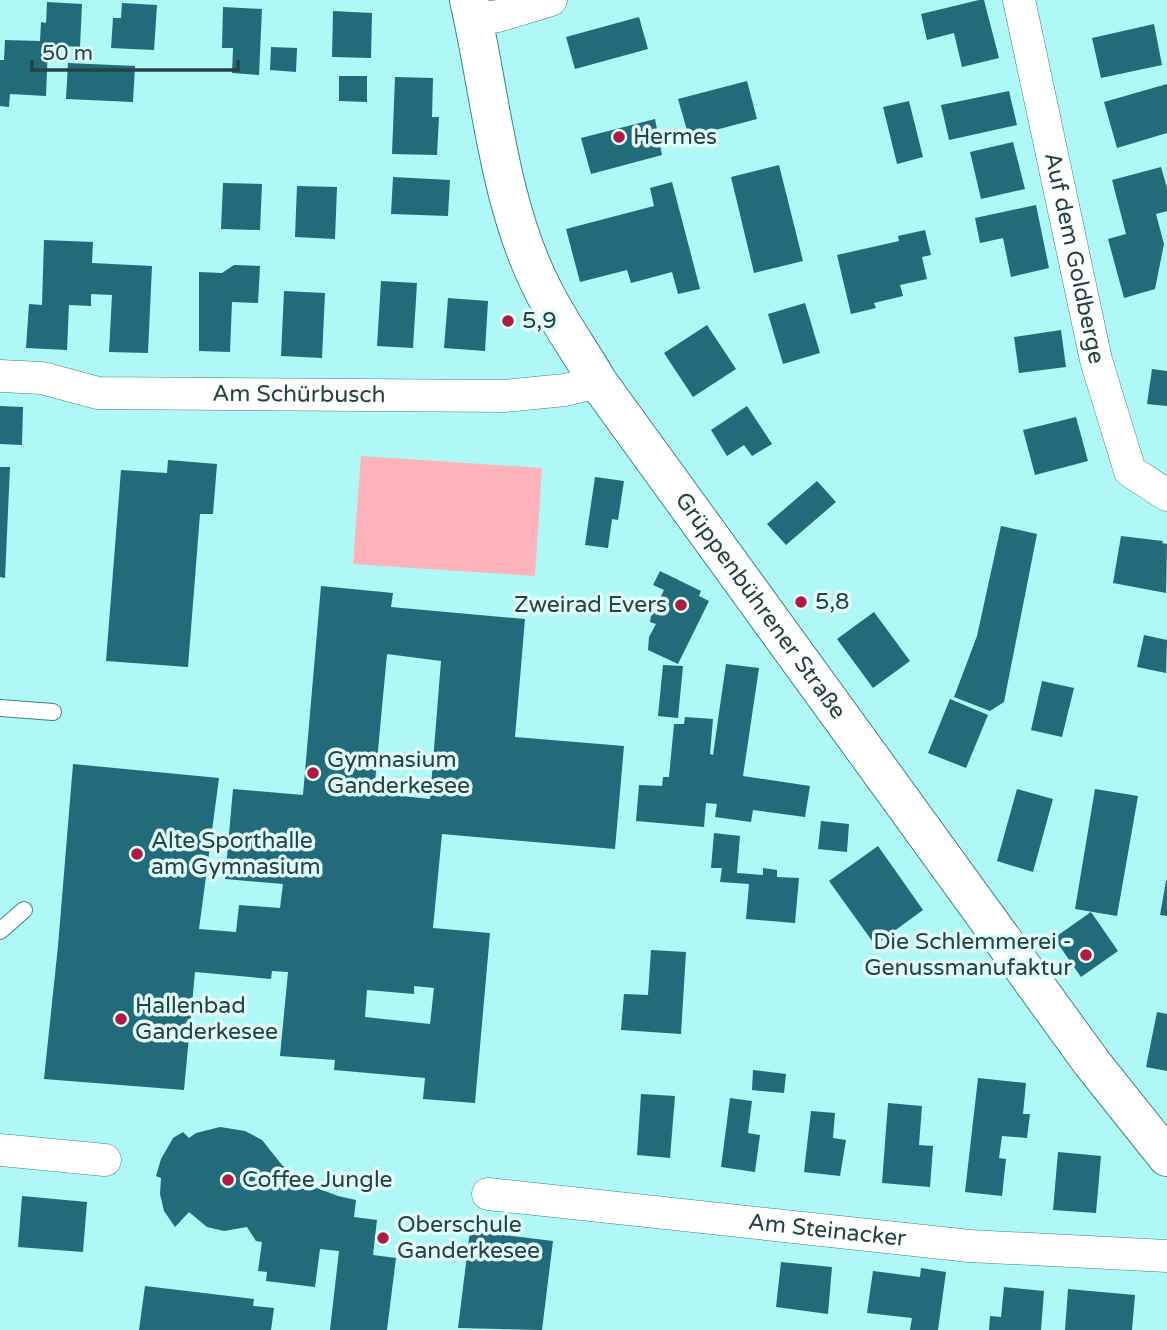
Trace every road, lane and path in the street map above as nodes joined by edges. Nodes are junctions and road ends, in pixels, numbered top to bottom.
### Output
1 (551, 0) edge
2 (1019, 0) edge
3 (471, 10) edge
4 (0, 376) edge
5 (598, 382) junction
6 (1167, 495) edge
7 (0, 708) edge
8 (53, 712) dead end
9 (24, 909) dead end
10 (0, 931) edge
11 (0, 1150) edge
12 (1167, 1157) edge
13 (104, 1160) dead end
14 (488, 1194) dead end
15 (1167, 1256) edge

1 - 3 street
2 - 6 street, Auf dem Goldberge
3 - 5 street, Grüppenbührener Straße
4 - 5 street, Am Schürbusch
5 - 12 street, Grüppenbührener Straße
7 - 8 lane
9 - 10 lane
11 - 13 street
14 - 15 street, Am Steinacker

